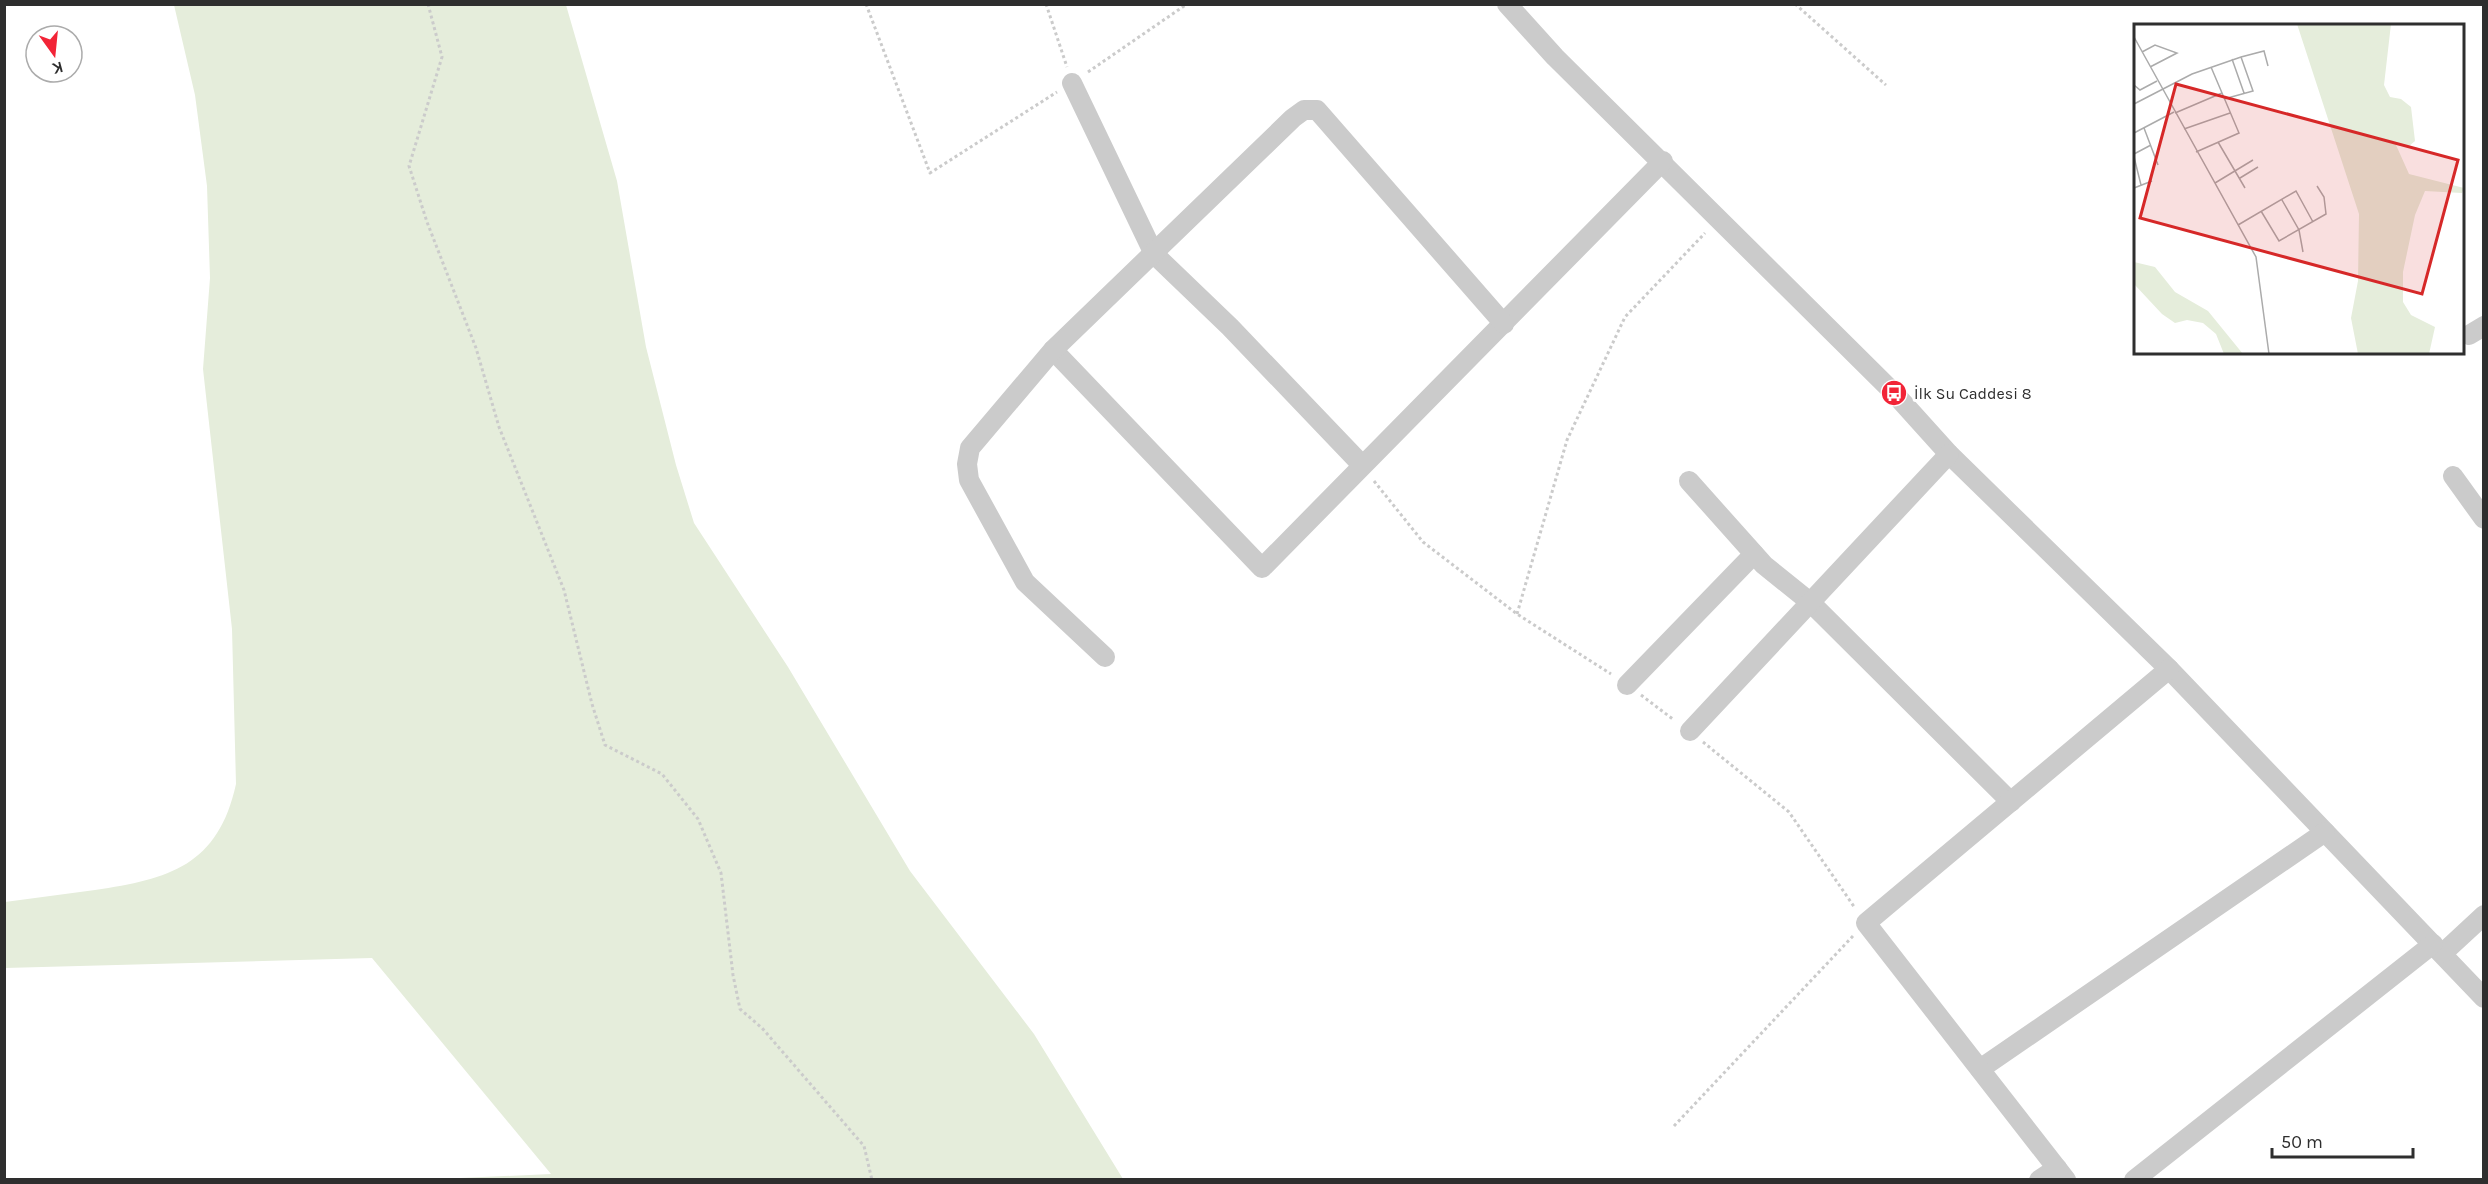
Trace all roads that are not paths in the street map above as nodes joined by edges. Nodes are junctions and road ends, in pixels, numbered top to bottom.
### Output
1 (1508, 4) edge
2 (1072, 83) road end
3 (1663, 161) junction
4 (1154, 254) junction
5 (1504, 324) junction
6 (1053, 350) junction
7 (1949, 454) junction
8 (1362, 465) junction
9 (2453, 476) dead end
10 (1689, 481) dead end
11 (2484, 519) edge
12 (1754, 554) junction
13 (1810, 602) junction
14 (1105, 657) dead end
15 (2169, 669) junction
16 (1627, 685) road end
17 (1690, 731) road end
18 (2011, 801) junction
19 (2325, 832) junction
20 (2484, 915) edge
21 (2438, 948) junction
22 (2484, 998) edge
23 (1980, 1069) junction
24 (2062, 1174) edge
25 (2039, 1179) edge
26 (2134, 1179) edge

1 - 3 street
2 - 4 street
3 - 5 street
3 - 7 street
4 - 5 street
4 - 6 street
4 - 8 street
5 - 8 street
6 - 8 street
6 - 14 street
7 - 13 street
7 - 15 street
9 - 11 street
10 - 12 street
12 - 13 street
12 - 16 street
13 - 17 street
13 - 18 street
15 - 18 street
15 - 19 street
18 - 23 street
19 - 21 street
19 - 23 street
20 - 21 street
21 - 22 street
21 - 26 street
23 - 24 street
24 - 25 street

